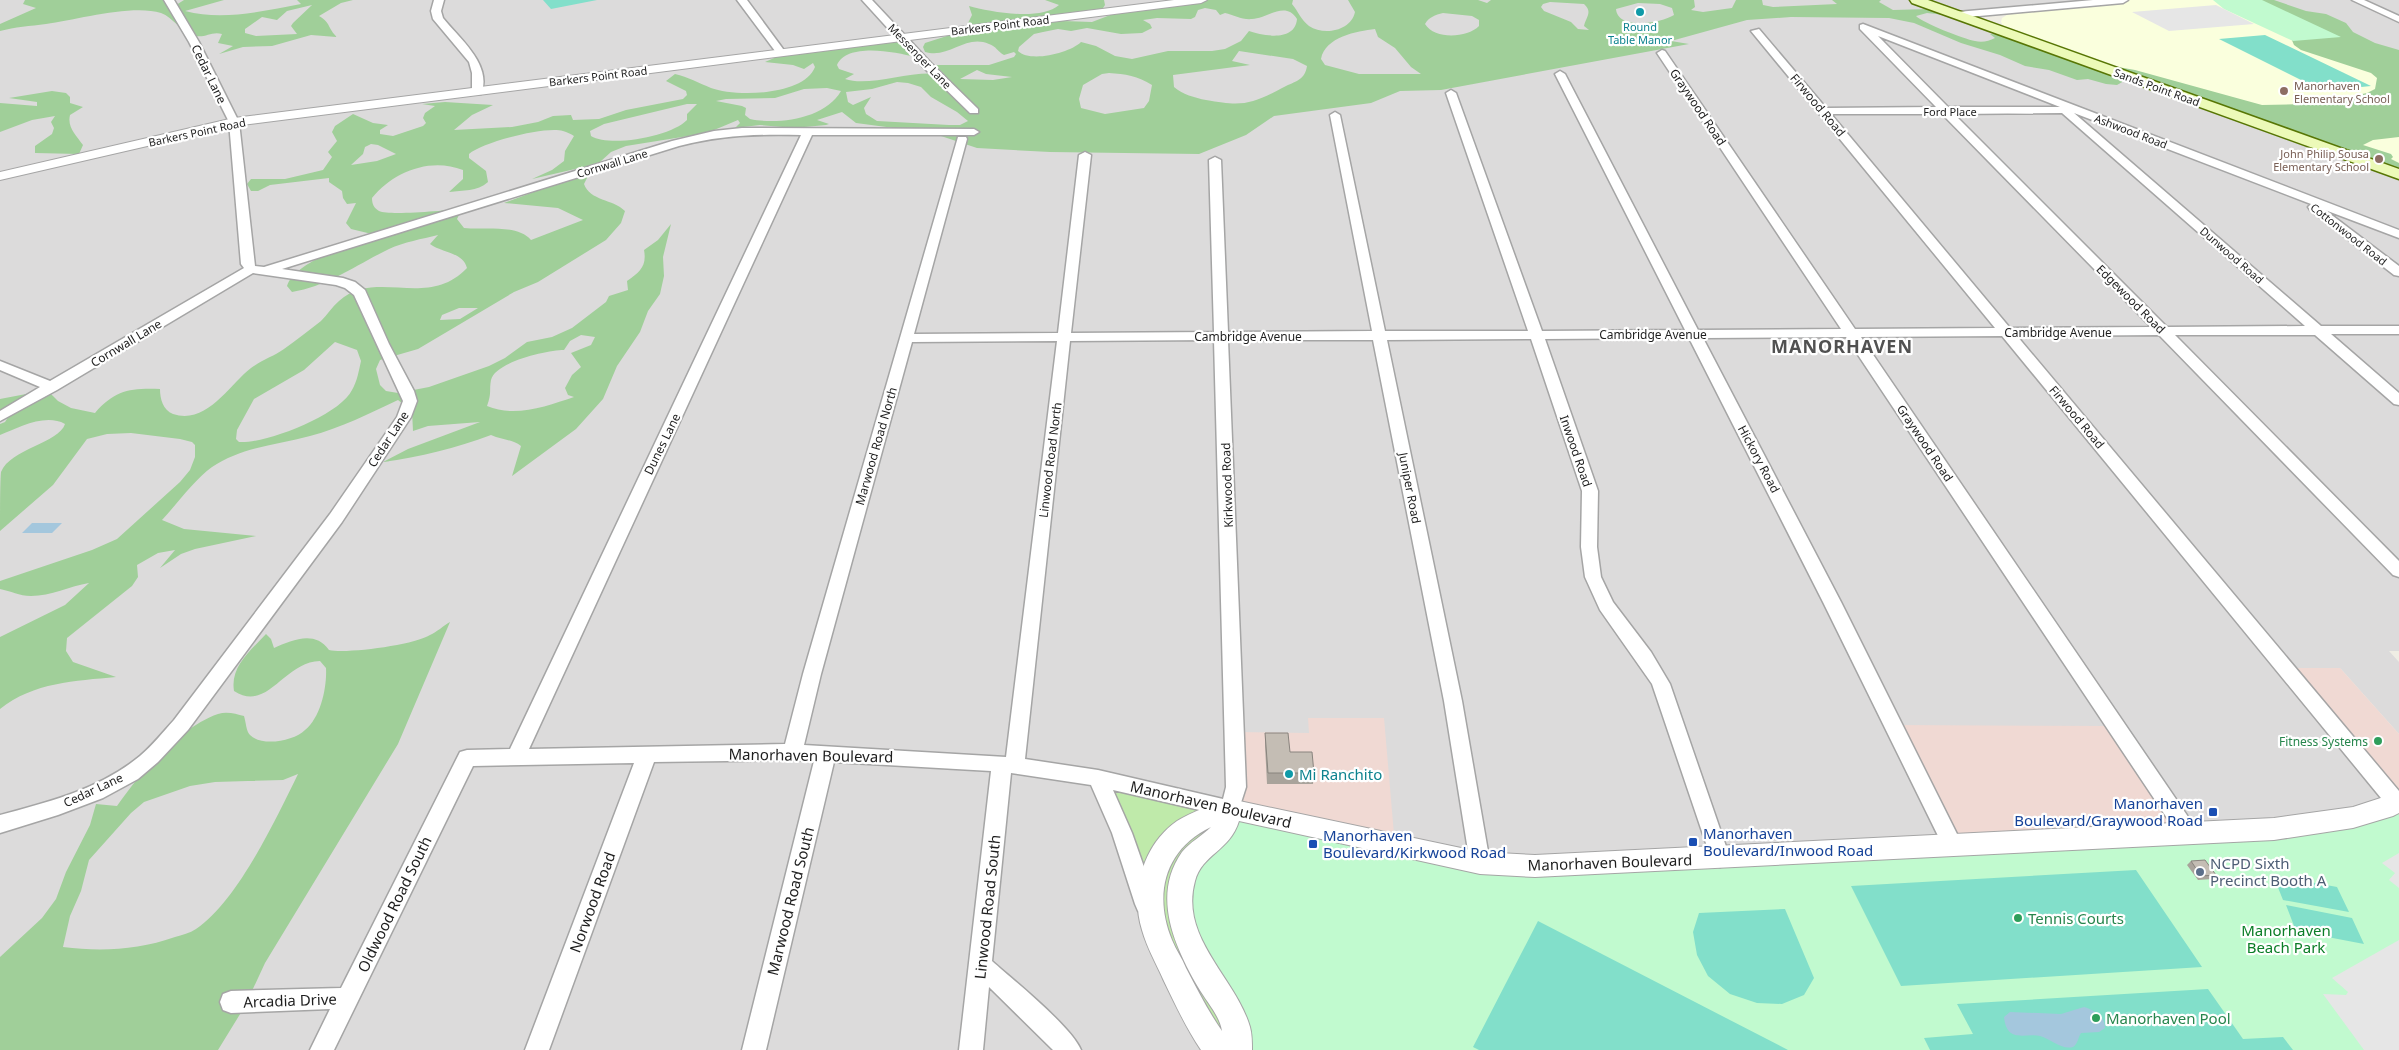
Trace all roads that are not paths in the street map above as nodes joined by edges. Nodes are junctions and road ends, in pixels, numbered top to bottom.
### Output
1 (169, 0) edge
2 (439, 0) edge
3 (742, 0) edge
4 (867, 0) edge
5 (1201, 0) edge
6 (1916, 0) edge
7 (2123, 0) edge
8 (2357, 0) edge
9 (2021, 9) junction
10 (1957, 15) junction
11 (2399, 19) edge
12 (1863, 28) joint
13 (1756, 31) dead end
14 (2014, 35) junction
15 (902, 37) junction
16 (781, 53) junction
17 (1662, 53) dead end
18 (1560, 74) dead end
19 (477, 92) junction
20 (1451, 93) dead end
21 (1944, 110) junction
22 (2071, 110) junction
23 (974, 111) dead end
24 (1823, 111) junction
25 (1335, 114) dead end
26 (234, 122) junction
27 (808, 131) junction
28 (968, 136) joint
29 (1085, 155) dead end
30 (1216, 160) dead end
31 (2399, 174) edge
32 (0, 176) edge
33 (2298, 195) junction
34 (2399, 234) edge
35 (257, 270) junction
36 (2399, 272) edge
37 (2318, 330) junction
38 (2399, 330) edge
39 (2162, 331) junction
40 (1850, 332) junction
41 (2006, 332) junction
42 (1693, 333) junction
43 (1536, 334) junction
44 (1222, 336) junction
45 (1379, 336) junction
46 (1064, 337) junction
47 (907, 338) junction
48 (0, 365) edge
49 (52, 387) junction
50 (2399, 401) edge
51 (0, 417) edge
52 (2399, 571) edge
53 (793, 752) junction
54 (826, 753) junction
55 (647, 755) junction
56 (516, 757) junction
57 (467, 758) joint
58 (1009, 764) junction
59 (1098, 778) junction
60 (2398, 802) edge
61 (1230, 809) junction
62 (0, 824) edge
63 (2188, 833) junction
64 (1953, 846) junction
65 (1720, 858) junction
66 (1480, 863) junction
67 (1156, 935) junction
68 (981, 965) junction
69 (348, 998) junction
70 (232, 1002) dead end
71 (322, 1050) edge
72 (538, 1050) edge
73 (754, 1050) edge
74 (971, 1050) edge
75 (1069, 1050) edge
76 (1219, 1050) edge
77 (1238, 1050) edge

1 - 26 street, Cedar Lane
2 - 19 street
3 - 16 street
4 - 15 street, Messenger Lane
5 - 15 street, Barkers Point Road
6 - 10 main road, Sands Point Road
7 - 9 street
8 - 11 street
9 - 10 street
9 - 14 street
10 - 14 main road, Sands Point Road
12 - 21 street, Edgewood Road
12 - 22 street, Ashwood Road
13 - 24 street, Firwood Road
14 - 31 main road, Sands Point Road
15 - 16 street, Barkers Point Road
15 - 23 street, Messenger Lane
16 - 19 street, Barkers Point Road
17 - 40 street, Graywood Road
18 - 42 street, Hickory Road
19 - 26 street, Barkers Point Road
20 - 43 street, Inwood Road
21 - 22 street, Ford Place
21 - 24 street, Ford Place
21 - 39 street, Edgewood Road
22 - 33 street, Ashwood Road
22 - 37 street, Dunwood Road
24 - 41 street, Firwood Road
25 - 45 street, Juniper Road
26 - 32 street, Barkers Point Road
26 - 35 street, Cedar Lane
27 - 28 street, Cornwall Lane
27 - 35 street, Cornwall Lane
27 - 56 street, Dunes Lane
28 - 47 street, Marwood Road North
29 - 46 street, Linwood Road North
30 - 44 street, Kirkwood Road
33 - 34 street, Ashwood Road
33 - 36 street, Cottonwood Road
35 - 49 street, Cornwall Lane
35 - 62 street, Cedar Lane
37 - 38 street, Cambridge Avenue
37 - 39 street, Cambridge Avenue
37 - 50 street, Dunwood Road
39 - 41 street, Cambridge Avenue
39 - 52 street, Edgewood Road
40 - 41 street, Cambridge Avenue
40 - 42 street, Cambridge Avenue
40 - 63 street, Graywood Road
41 - 60 street, Firwood Road
42 - 43 street, Cambridge Avenue
42 - 64 street, Hickory Road
43 - 45 street, Cambridge Avenue
43 - 65 street, Inwood Road
44 - 45 street, Cambridge Avenue
44 - 46 street, Cambridge Avenue
44 - 61 street, Kirkwood Road
45 - 66 street, Juniper Road
46 - 47 street, Cambridge Avenue
46 - 58 street, Linwood Road North
47 - 53 street, Marwood Road North
48 - 49 street
49 - 51 street, Cornwall Lane
53 - 54 street, Manorhaven Boulevard
53 - 55 street, Manorhaven Boulevard
54 - 58 street, Manorhaven Boulevard
54 - 73 street, Marwood Road South
55 - 56 street, Manorhaven Boulevard
55 - 72 street, Norwood Road
56 - 57 street, Manorhaven Boulevard
57 - 69 street, Oldwood Road South
58 - 59 street, Manorhaven Boulevard
58 - 68 street, Linwood Road South
59 - 61 street, Manorhaven Boulevard
59 - 67 street
60 - 63 street, Manorhaven Boulevard
61 - 66 street, Manorhaven Boulevard
61 - 67 street
61 - 77 street
63 - 64 street, Manorhaven Boulevard
64 - 65 street, Manorhaven Boulevard
65 - 66 street, Manorhaven Boulevard
67 - 76 street
68 - 74 street, Linwood Road South
68 - 75 street
69 - 70 street, Arcadia Drive
69 - 71 street, Oldwood Road South

